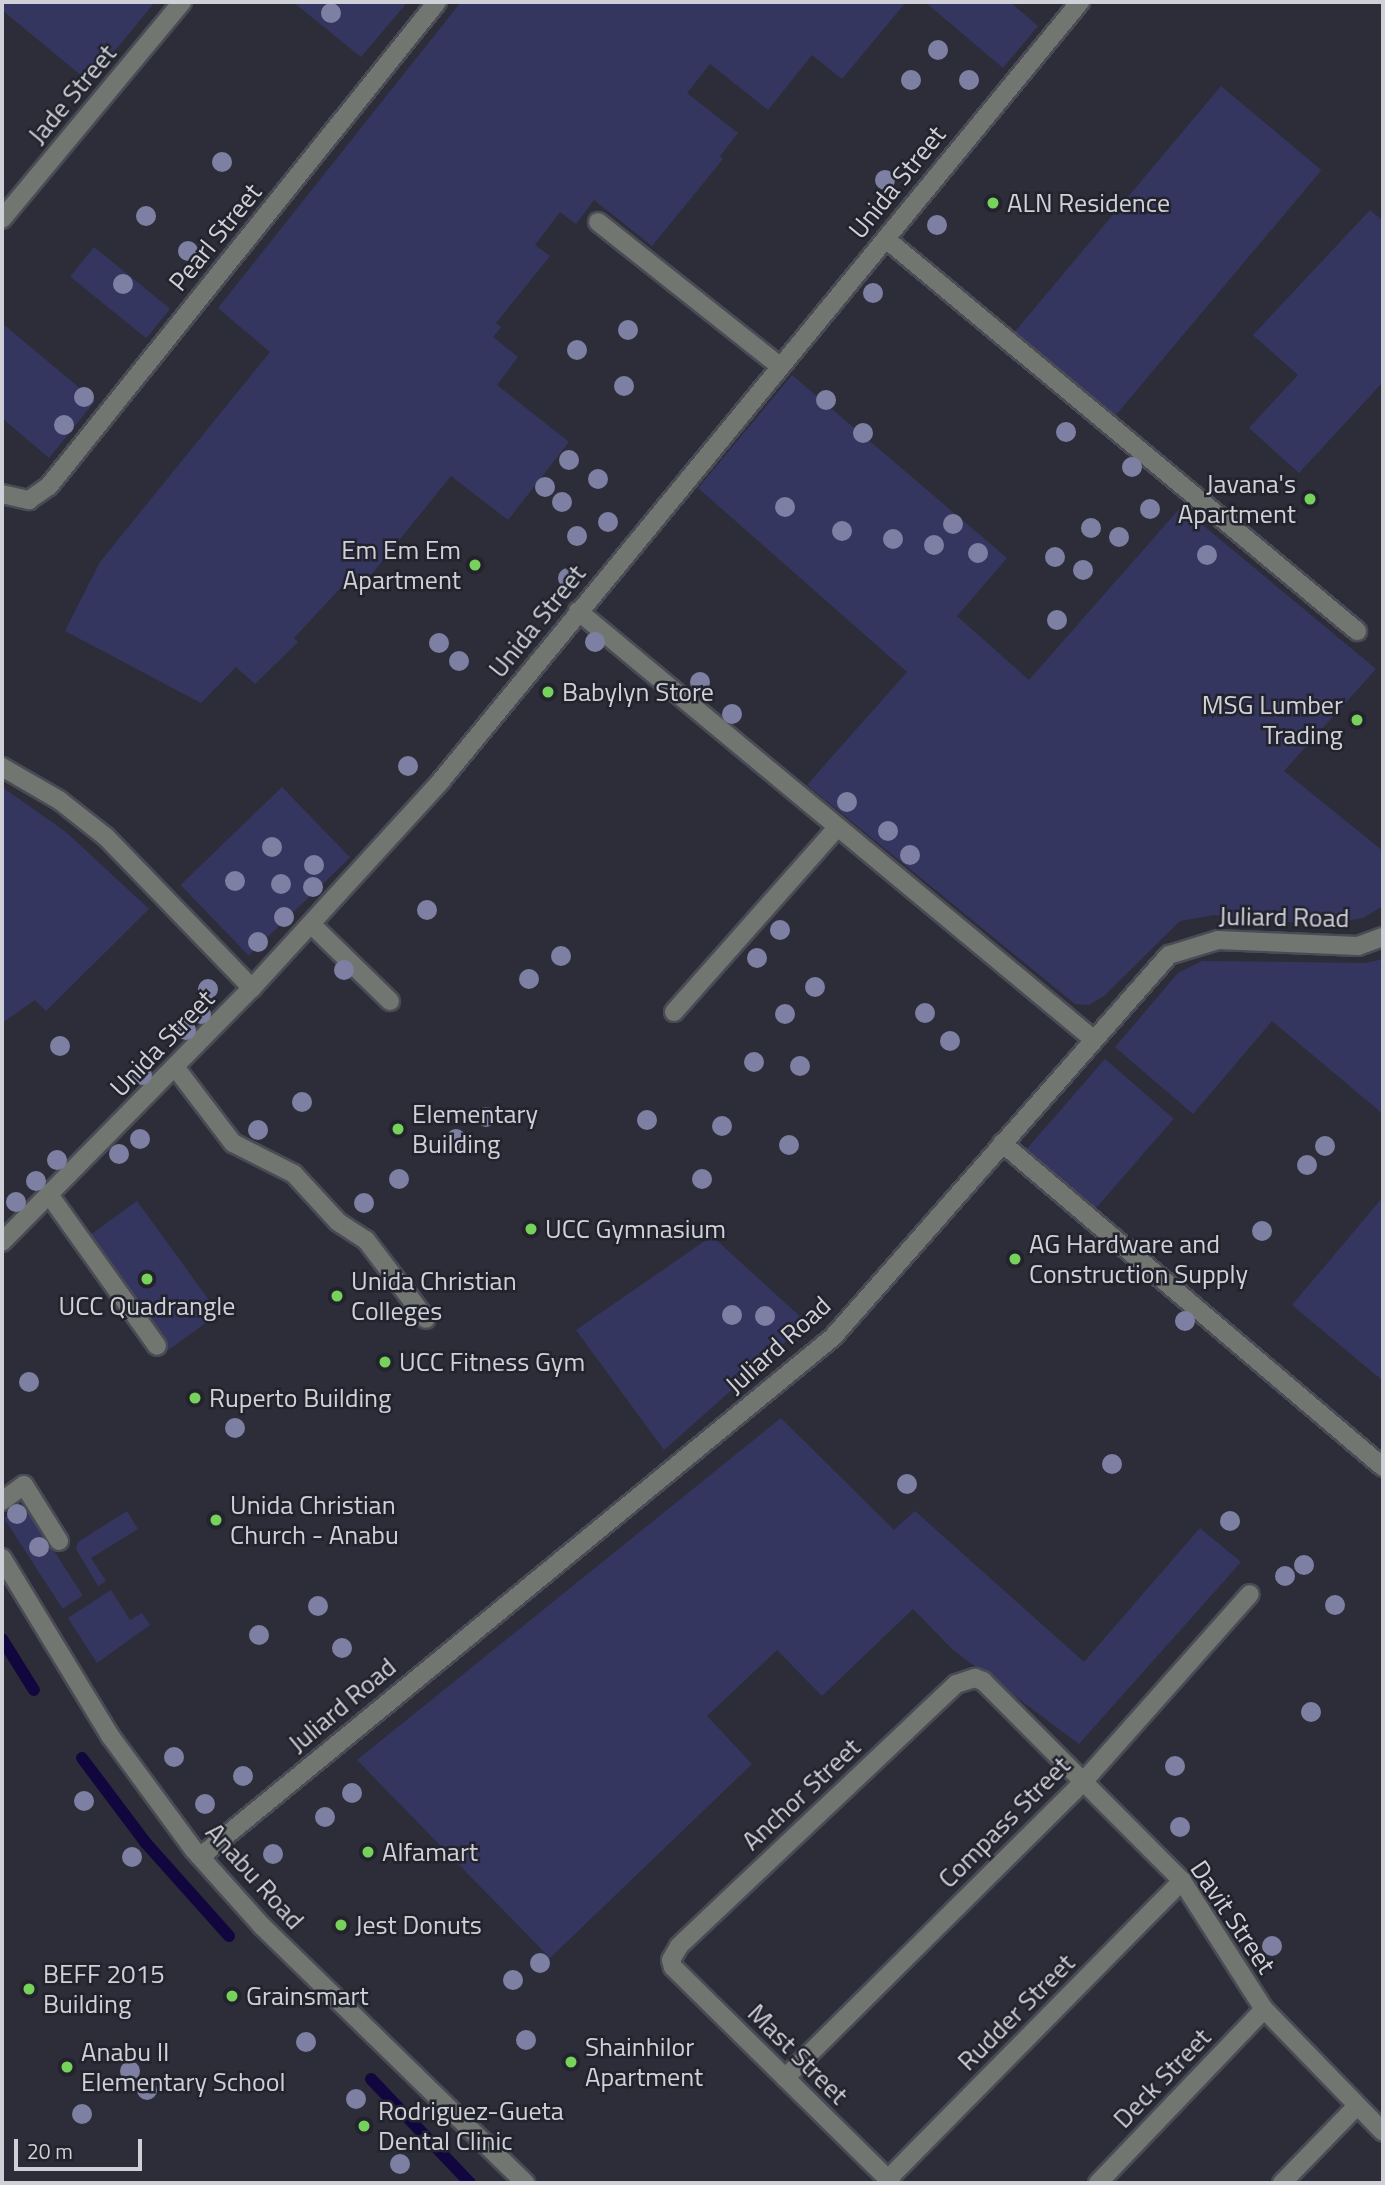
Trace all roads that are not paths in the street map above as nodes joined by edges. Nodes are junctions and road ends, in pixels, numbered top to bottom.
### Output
1 (182, 2) edge
2 (437, 2) edge
3 (1080, 2) edge
4 (2, 219) edge
5 (598, 222) dead end
6 (886, 239) junction
7 (780, 366) junction
8 (2, 494) edge
9 (578, 611) junction
10 (1357, 631) dead end
11 (2, 767) edge
12 (837, 828) junction
13 (312, 925) junction
14 (1383, 937) edge
15 (252, 988) junction
16 (390, 1001) dead end
17 (674, 1012) dead end
18 (1093, 1039) junction
19 (175, 1067) junction
20 (1002, 1143) junction
21 (50, 1196) junction
22 (2, 1242) edge
23 (426, 1319) dead end
24 (157, 1346) dead end
25 (1383, 1467) edge
26 (2, 1501) edge
27 (59, 1541) dead end
28 (2, 1558) edge
29 (1250, 1594) dead end
30 (975, 1678) joint
31 (1083, 1782) junction
32 (200, 1857) junction
33 (1182, 1881) junction
34 (671, 1960) joint
35 (1264, 2009) junction
36 (785, 2078) junction
37 (1356, 2108) junction
38 (1383, 2132) edge
39 (890, 2181) edge
40 (525, 2183) edge
41 (1098, 2183) edge
42 (1282, 2183) edge

1 - 4 street, Jade Street
2 - 8 street, Pearl Street
3 - 6 street, Unida Street
5 - 7 street
6 - 7 street, Unida Street
6 - 10 street
7 - 9 street, Unida Street
9 - 12 street
9 - 13 street, Unida Street
11 - 15 street
12 - 17 street
12 - 18 street
13 - 15 street, Unida Street
13 - 16 street
14 - 18 street, Juliard Road
15 - 19 street, Unida Street
18 - 20 street, Juliard Road
19 - 21 street, Unida Street
19 - 23 street
20 - 25 street
20 - 32 street, Juliard Road
21 - 22 street, Unida Street
21 - 24 street
26 - 27 street
28 - 32 street, Anabu Road
29 - 31 street, Compass Street
30 - 31 street, Davit Street
30 - 34 street, Anchor Street
31 - 33 street, Davit Street
31 - 36 street, Compass Street
32 - 40 street, Anabu Road
33 - 35 street, Davit Street
33 - 39 street, Rudder Street
34 - 36 street, Mast Street
35 - 37 street, Davit Street
35 - 41 street, Deck Street
36 - 39 street, Mast Street
37 - 38 street, Davit Street
37 - 42 street

